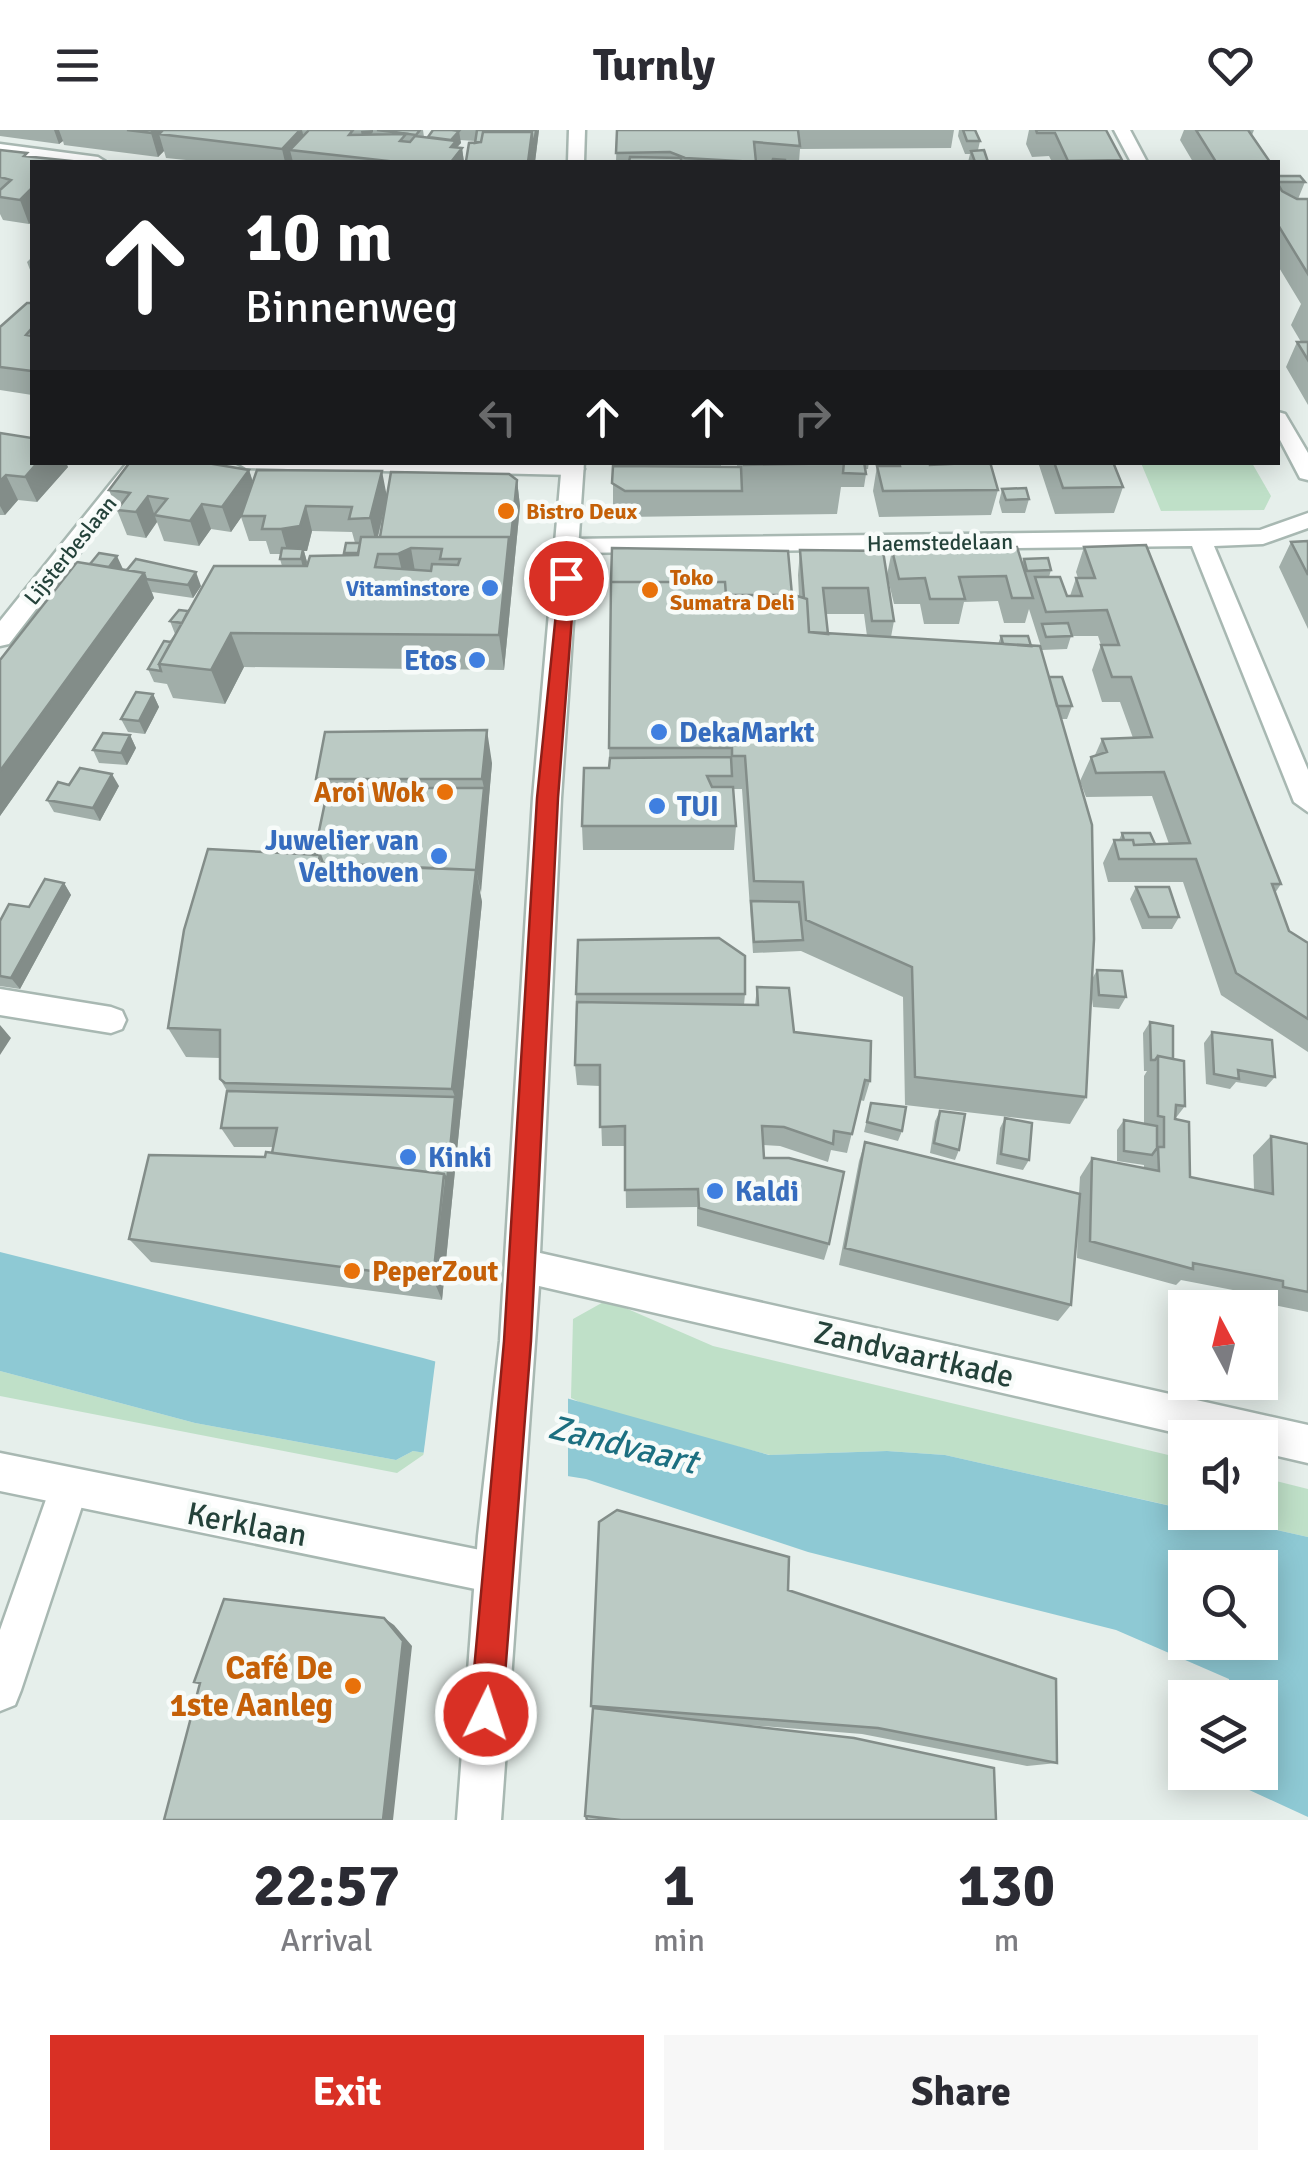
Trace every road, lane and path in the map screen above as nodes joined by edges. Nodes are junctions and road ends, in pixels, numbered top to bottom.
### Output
1 (577, 130) edge
2 (1122, 130) edge
3 (0, 149) edge
4 (83, 160) edge
5 (576, 160) edge
6 (1139, 160) edge
7 (1280, 422) edge
8 (138, 465) edge
9 (491, 465) edge
10 (573, 466) edge
11 (1308, 473) edge
12 (1308, 520) edge
13 (1200, 539) junction
14 (569, 546) junction
15 (0, 638) edge
16 (1308, 802) edge
17 (0, 1002) edge
18 (111, 1020) dead end
19 (520, 1265) junction
20 (1308, 1444) edge
21 (0, 1472) edge
22 (69, 1488) junction
23 (495, 1573) junction
24 (0, 1690) edge
25 (479, 1820) edge

1 - 5 street
2 - 6 street
3 - 4 street
7 - 11 street
8 - 15 street, Lijsterbeslaan
9 - 10 street
10 - 14 street
12 - 13 street, Haemstedelaan
13 - 14 street, Haemstedelaan
13 - 16 street
14 - 19 street
17 - 18 street
19 - 20 street, Zandvaartkade
19 - 23 street
21 - 22 street, Kerklaan
22 - 23 street, Kerklaan
22 - 24 street
23 - 25 street

